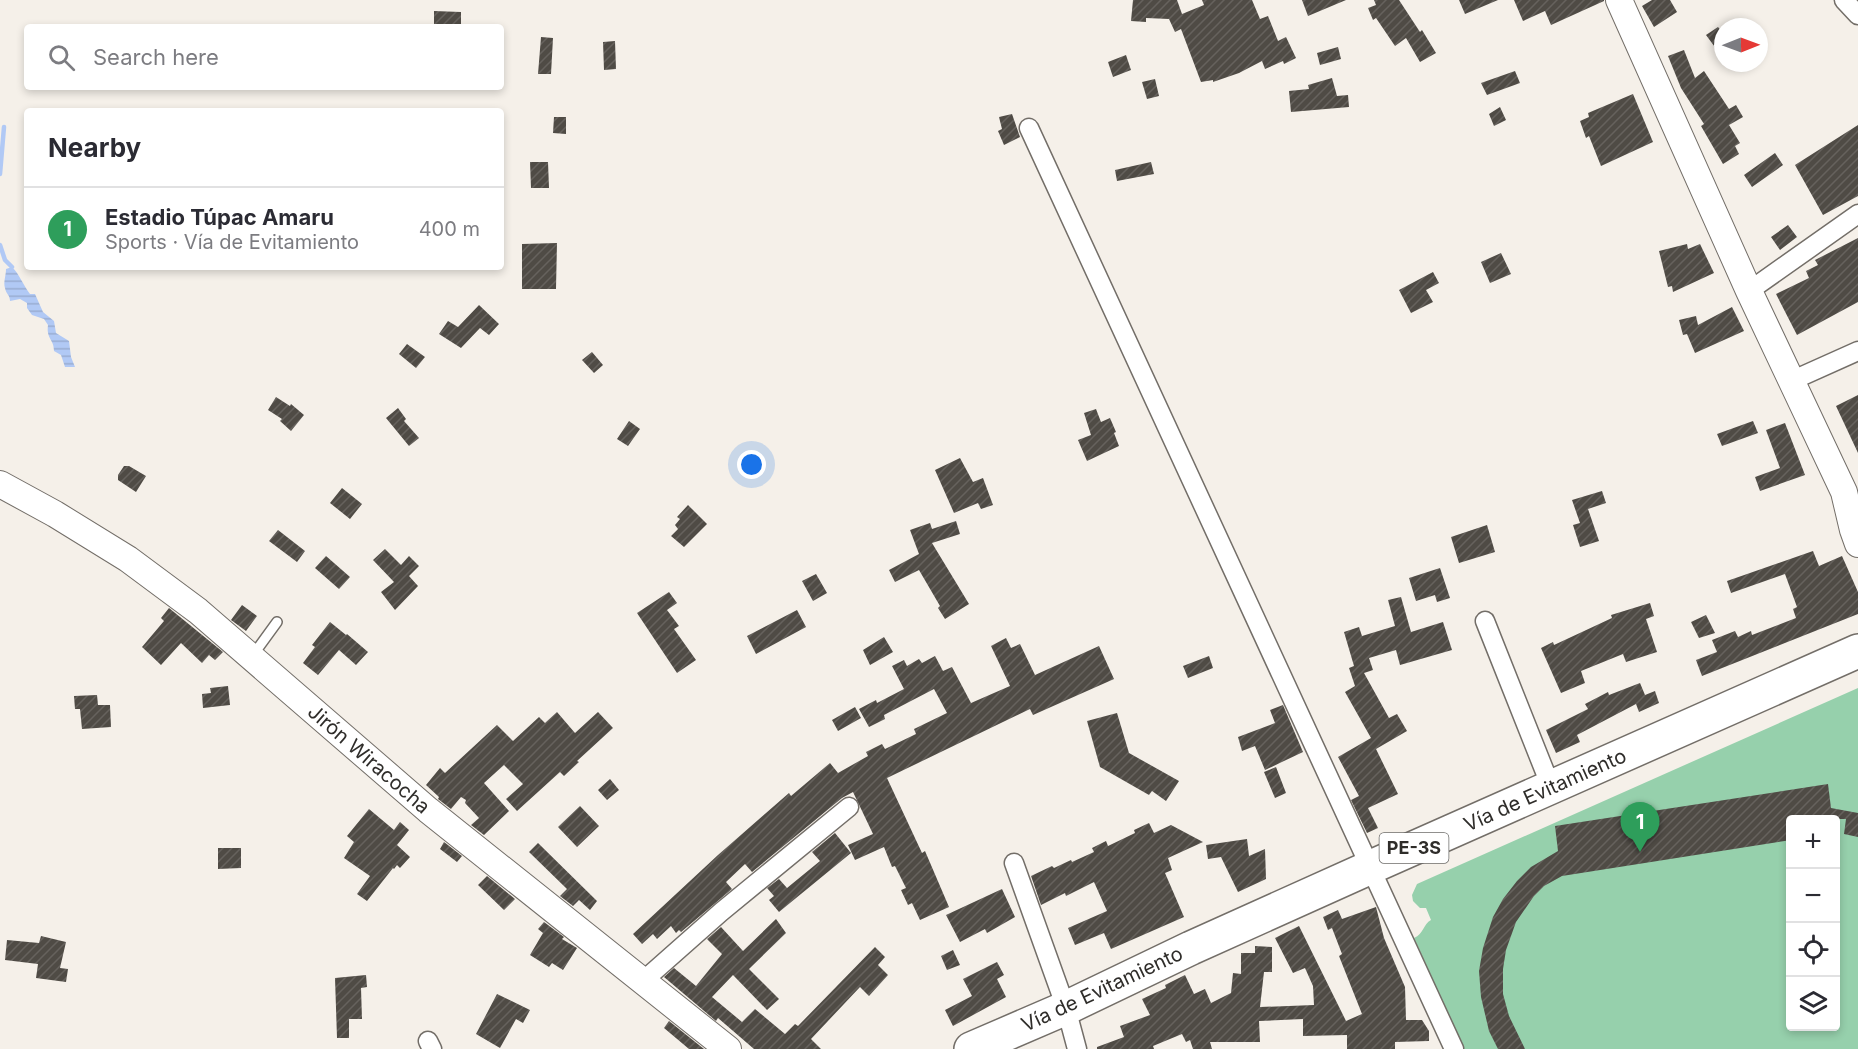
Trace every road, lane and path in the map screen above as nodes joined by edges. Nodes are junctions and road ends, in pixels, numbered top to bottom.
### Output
1 (1619, 0) edge
2 (1844, 0) edge
3 (1858, 15) edge
4 (1029, 128) dead end
5 (1858, 214) edge
6 (1749, 291) junction
7 (1858, 351) edge
8 (1791, 381) junction
9 (0, 484) edge
10 (1851, 501) edge
11 (1858, 544) edge
12 (1485, 621) dead end
13 (277, 622) dead end
14 (1858, 651) edge
15 (251, 657) junction
16 (1551, 787) junction
17 (849, 807) dead end
18 (1014, 863) dead end
19 (1371, 867) junction
20 (643, 981) junction
21 (1066, 1008) junction
22 (728, 1049) edge
23 (971, 1049) edge
24 (1077, 1049) edge
25 (1454, 1049) edge

1 - 6 street
2 - 3 street
4 - 19 street
5 - 6 street
6 - 8 street
7 - 8 street
8 - 10 street
9 - 15 street, Jirón Wiracocha
10 - 11 street
12 - 16 street
13 - 15 lane
14 - 16 highway, Vía de Evitamiento / PE-3S
15 - 20 street, Jirón Wiracocha
16 - 19 highway, Vía de Evitamiento / PE-3S
17 - 20 street
18 - 21 street
19 - 21 highway, Vía de Evitamiento / PE-3S
19 - 25 street
20 - 22 street, Jirón Wiracocha
21 - 23 highway, Vía de Evitamiento / PE-3S
21 - 24 street

